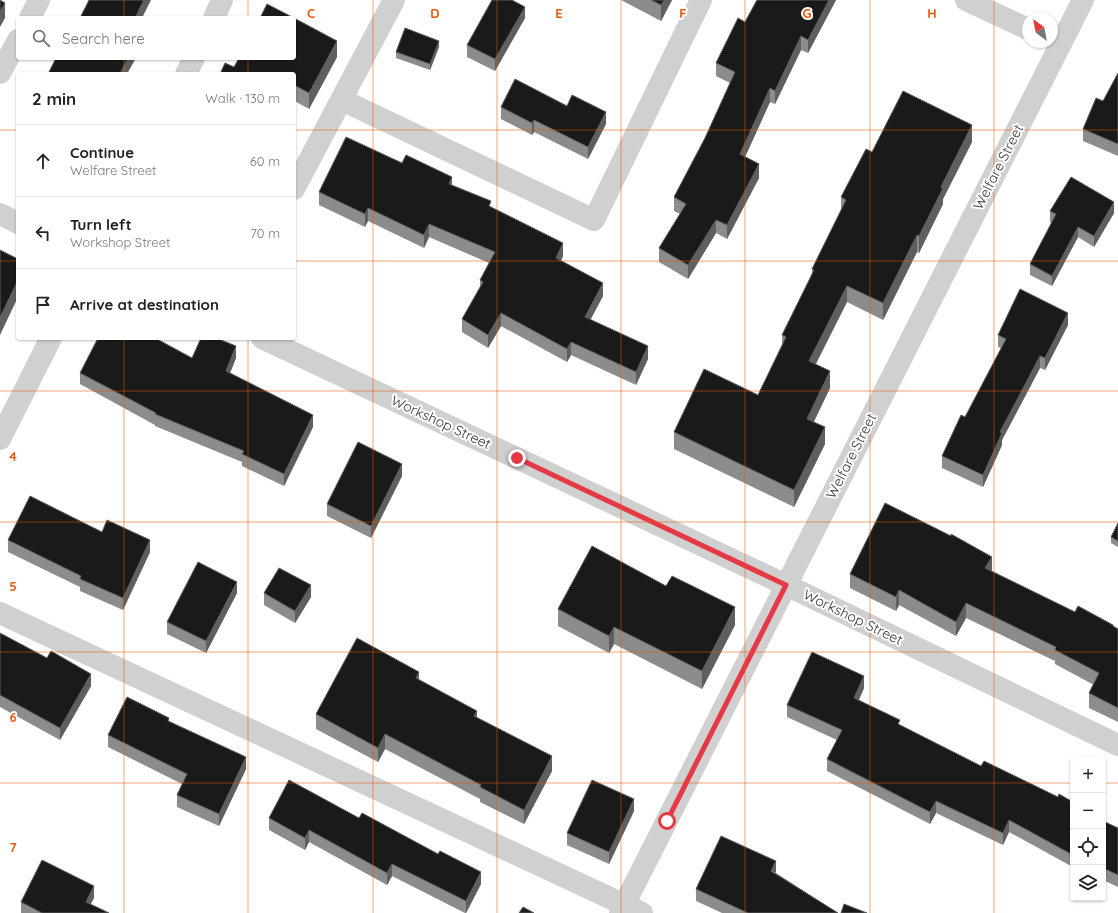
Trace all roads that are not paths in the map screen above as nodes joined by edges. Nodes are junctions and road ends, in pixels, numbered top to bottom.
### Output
1 (39, 0) edge
2 (222, 0) edge
3 (394, 0) edge
4 (700, 0) edge
5 (966, 0) edge
6 (1082, 0) edge
7 (31, 16) edge
8 (215, 16) edge
9 (1022, 26) edge
10 (1058, 39) edge
11 (16, 44) edge
12 (1053, 48) edge
13 (193, 60) edge
14 (187, 72) edge
15 (0, 73) edge
16 (342, 100) junction
17 (296, 185) edge
18 (0, 214) edge
19 (16, 222) edge
20 (51, 340) edge
21 (266, 340) edge
22 (0, 439) edge
23 (786, 585) junction
24 (0, 613) edge
25 (1118, 745) edge
26 (629, 910) edge

1 - 7 street
2 - 8 street
3 - 16 street
4 - 16 street
5 - 9 street
6 - 10 street, Welfare Street
11 - 15 street
12 - 23 street, Welfare Street
13 - 14 street
16 - 17 street
18 - 19 street
20 - 22 street
21 - 23 street, Workshop Street
23 - 25 street, Workshop Street
23 - 26 street, Welfare Street
24 - 26 street

